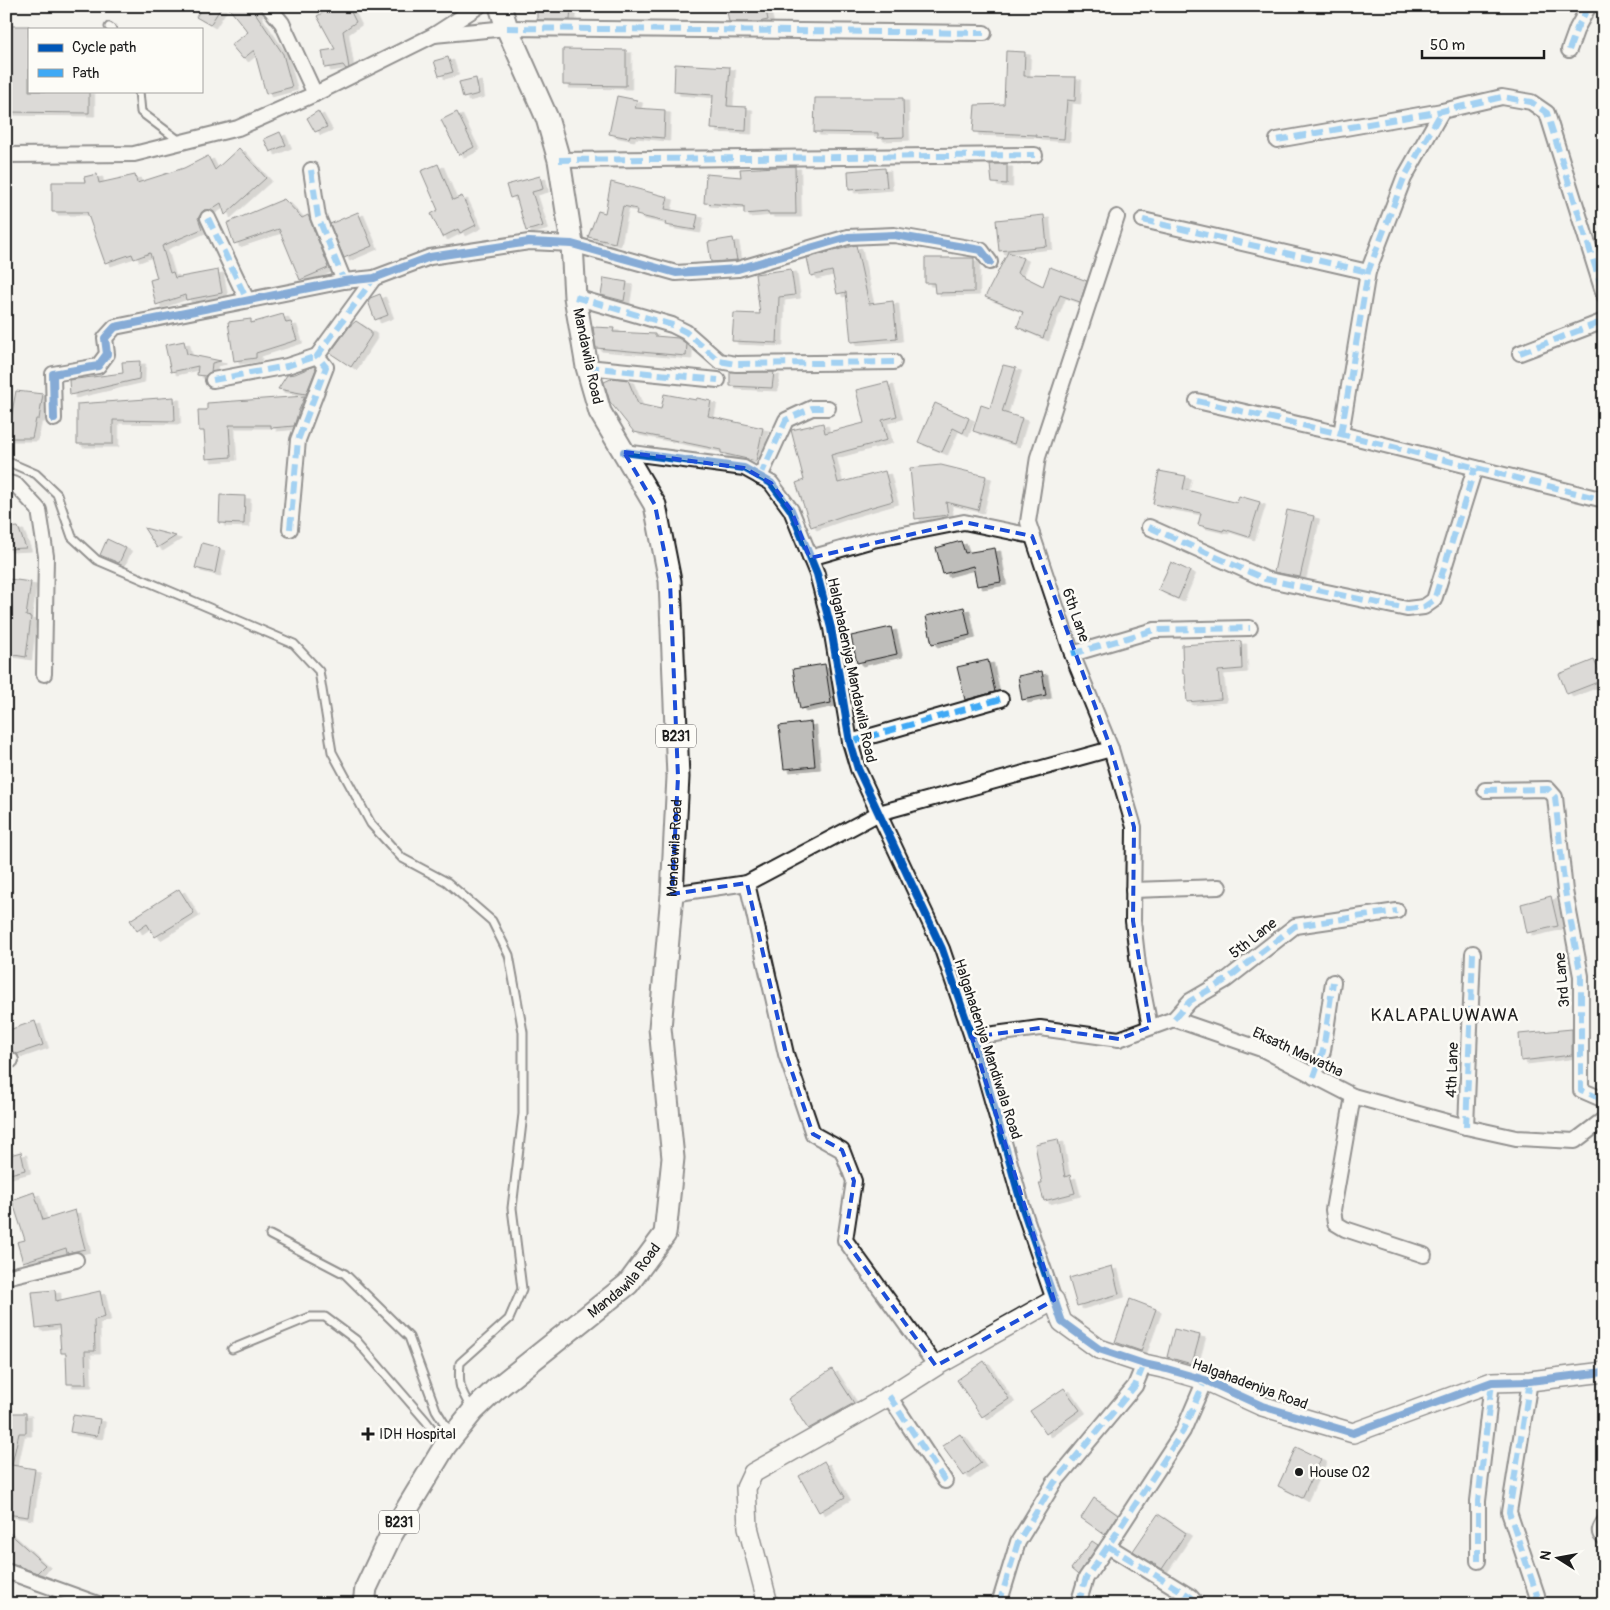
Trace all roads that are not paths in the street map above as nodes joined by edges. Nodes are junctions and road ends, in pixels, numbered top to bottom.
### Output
1 (268, 6) edge
2 (479, 6) edge
3 (500, 6) edge
4 (1589, 6) edge
5 (507, 28) junction
6 (984, 33) dead end
7 (434, 35) junction
8 (1569, 50) dead end
9 (139, 92) edge
10 (315, 94) junction
11 (1442, 111) junction
12 (1277, 140) dead end
13 (181, 142) junction
14 (1035, 155) dead end
15 (6, 156) edge
16 (559, 160) junction
17 (311, 170) dead end
18 (1117, 217) dead end
19 (208, 218) dead end
20 (1143, 220) dead end
21 (572, 244) junction
22 (990, 262) dead end
23 (1368, 272) junction
24 (374, 278) junction
25 (344, 280) junction
26 (1604, 295) edge
27 (575, 297) junction
28 (247, 300) junction
29 (1604, 321) edge
30 (1520, 353) dead end
31 (317, 356) junction
32 (894, 362) dead end
33 (587, 367) junction
34 (213, 380) dead end
35 (718, 380) dead end
36 (1198, 401) dead end
37 (828, 408) dead end
38 (54, 418) dead end
39 (1341, 434) junction
40 (624, 452) junction
41 (6, 461) edge
42 (1475, 468) junction
43 (760, 477) junction
44 (6, 482) edge
45 (1604, 500) edge
46 (1149, 527) dead end
47 (290, 529) dead end
48 (1032, 536) junction
49 (810, 558) junction
50 (1250, 628) dead end
51 (1072, 654) junction
52 (44, 674) dead end
53 (1001, 699) dead end
54 (850, 742) junction
55 (1111, 748) junction
56 (1485, 790) dead end
57 (879, 813) junction
58 (747, 883) junction
59 (1219, 887) dead end
60 (1133, 890) junction
61 (672, 894) junction
62 (1397, 911) dead end
63 (1473, 953) dead end
64 (1333, 982) dead end
65 (1174, 1019) junction
66 (1150, 1027) junction
67 (972, 1037) junction
68 (1314, 1077) junction
69 (1353, 1096) junction
70 (1604, 1100) edge
71 (1604, 1118) edge
72 (1466, 1128) junction
73 (270, 1235) dead end
74 (1424, 1255) dead end
75 (76, 1260) dead end
76 (6, 1277) edge
77 (1054, 1300) junction
78 (232, 1349) dead end
79 (1144, 1364) junction
80 (936, 1366) junction
81 (1604, 1372) edge
82 (1206, 1380) junction
83 (1530, 1381) junction
84 (1492, 1382) junction
85 (889, 1396) junction
86 (473, 1411) junction
87 (449, 1441) junction
88 (945, 1481) dead end
89 (1604, 1522) edge
90 (1604, 1538) edge
91 (1108, 1546) junction
92 (1478, 1561) dead end
93 (6, 1571) edge
94 (98, 1604) edge
95 (364, 1604) edge
96 (768, 1604) edge
97 (999, 1604) edge
98 (1078, 1604) edge
99 (1197, 1604) edge
100 (1538, 1604) edge

1 - 10 street
2 - 7 street
3 - 5 main road, Mandawila Road / B231
4 - 8 street
5 - 6 street
5 - 7 street
5 - 16 main road, Mandawila Road / B231
7 - 10 street
9 - 13 lane
10 - 13 street
11 - 12 street
11 - 23 street
11 - 26 street
13 - 15 street
14 - 16 street
16 - 21 main road, Mandawila Road / B231
17 - 25 street
18 - 48 street, 6th Lane
19 - 28 street
20 - 23 street
21 - 22 street
21 - 24 street
21 - 27 main road, Mandawila Road / B231
23 - 39 street
24 - 25 street
24 - 31 street
25 - 28 street
27 - 32 street
27 - 33 main road, Mandawila Road / B231
28 - 38 street
29 - 30 street
31 - 34 street
31 - 47 street
33 - 35 street
33 - 40 main road, Mandawila Road / B231
36 - 39 street
37 - 43 street
39 - 42 street
40 - 43 street, Halgahadeniya Mandawila Road
40 - 61 main road, Mandawila Road / B231
41 - 86 lane
42 - 45 street
42 - 46 street
43 - 49 street, Halgahadeniya Mandawila Road
44 - 52 street
48 - 49 street
48 - 51 street, 6th Lane
49 - 54 street, Halgahadeniya Mandawila Road
50 - 51 street
51 - 55 street, 6th Lane
53 - 54 street
54 - 57 street, Halgahadeniya Mandawila Road
55 - 57 street
55 - 60 street, 6th Lane
56 - 70 street, 3rd Lane
57 - 58 street
57 - 67 street, Halgahadeniya Mandiwala Road
58 - 61 street
58 - 80 street
59 - 60 street
60 - 66 street, 6th Lane
61 - 86 main road, Mandawila Road / B231
62 - 65 street, 5th Lane
63 - 72 street, 4th Lane
64 - 68 street
65 - 66 street
65 - 68 street, Eksath Mawatha
66 - 67 street
67 - 77 street, Halgahadeniya Mandiwala Road
68 - 69 street, Eksath Mawatha
69 - 72 street, Eksath Mawatha
69 - 74 street
71 - 72 street, Eksath Mawatha
73 - 87 lane
75 - 76 street
77 - 79 street, Halgahadeniya Road
77 - 80 street
78 - 87 lane
79 - 82 street, Halgahadeniya Road
79 - 97 street
80 - 85 street
81 - 83 street, Halgahadeniya Road
82 - 84 street, Halgahadeniya Road
82 - 91 street
83 - 84 street, Halgahadeniya Road
83 - 100 street
84 - 92 street
85 - 88 street
85 - 96 street
86 - 87 main road, Mandawila Road / B231
87 - 95 main road, Mandawila Road / B231
89 - 90 street
91 - 98 street
91 - 99 street
93 - 94 street

